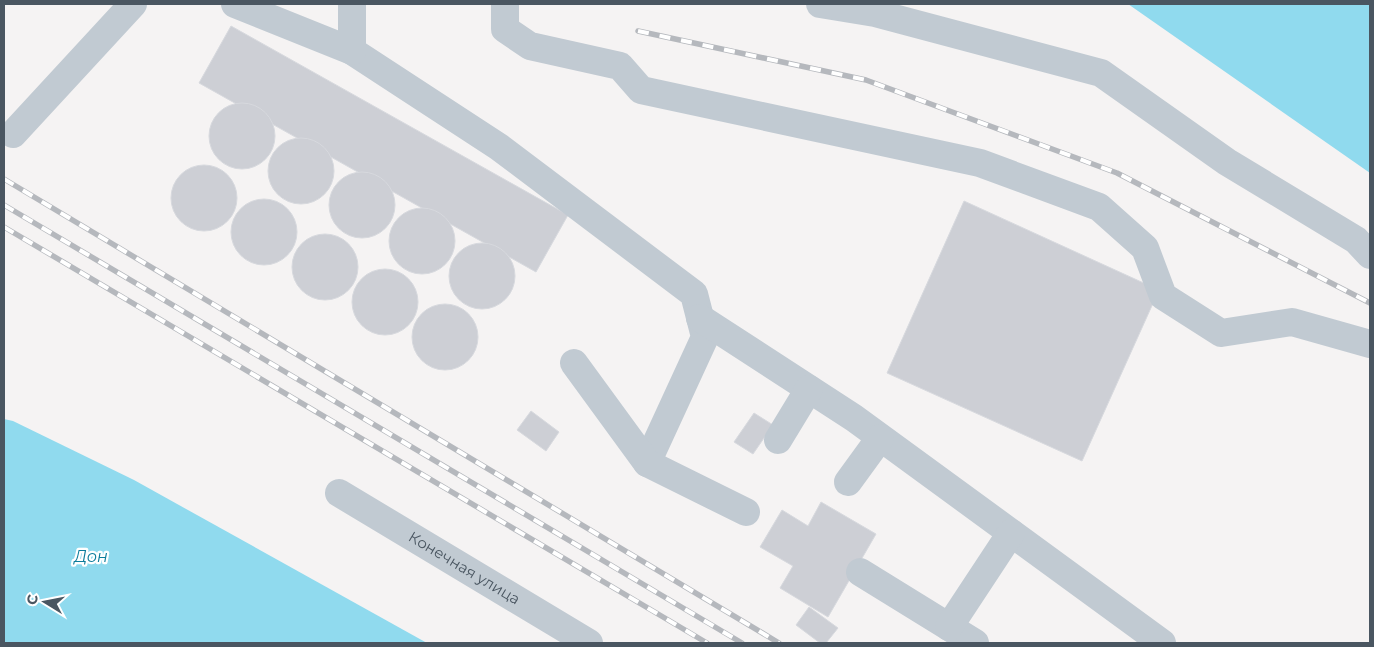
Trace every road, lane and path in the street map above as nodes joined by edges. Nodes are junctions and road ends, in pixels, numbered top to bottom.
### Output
1 (133, 4) edge
2 (235, 4) edge
3 (352, 4) edge
4 (505, 4) edge
5 (820, 4) edge
6 (352, 51) junction
7 (13, 134) dead end
8 (1370, 255) edge
9 (700, 318) junction
10 (1370, 344) edge
11 (574, 363) dead end
12 (809, 389) junction
13 (880, 438) junction
14 (778, 440) dead end
15 (647, 463) junction
16 (848, 482) dead end
17 (339, 494) dead end
18 (746, 512) dead end
19 (1010, 533) junction
20 (860, 572) dead end
21 (949, 627) junction
22 (590, 643) edge
23 (975, 643) edge
24 (1162, 643) edge

1 - 7 lane
2 - 6 lane
3 - 6 lane
4 - 10 lane
5 - 8 lane
6 - 9 lane
9 - 12 lane
9 - 15 lane
11 - 15 lane
12 - 13 lane
12 - 14 lane
13 - 16 lane
13 - 19 lane
15 - 18 lane
17 - 22 lane, Конечная улица
19 - 21 lane
19 - 24 lane
20 - 21 lane
21 - 23 lane

